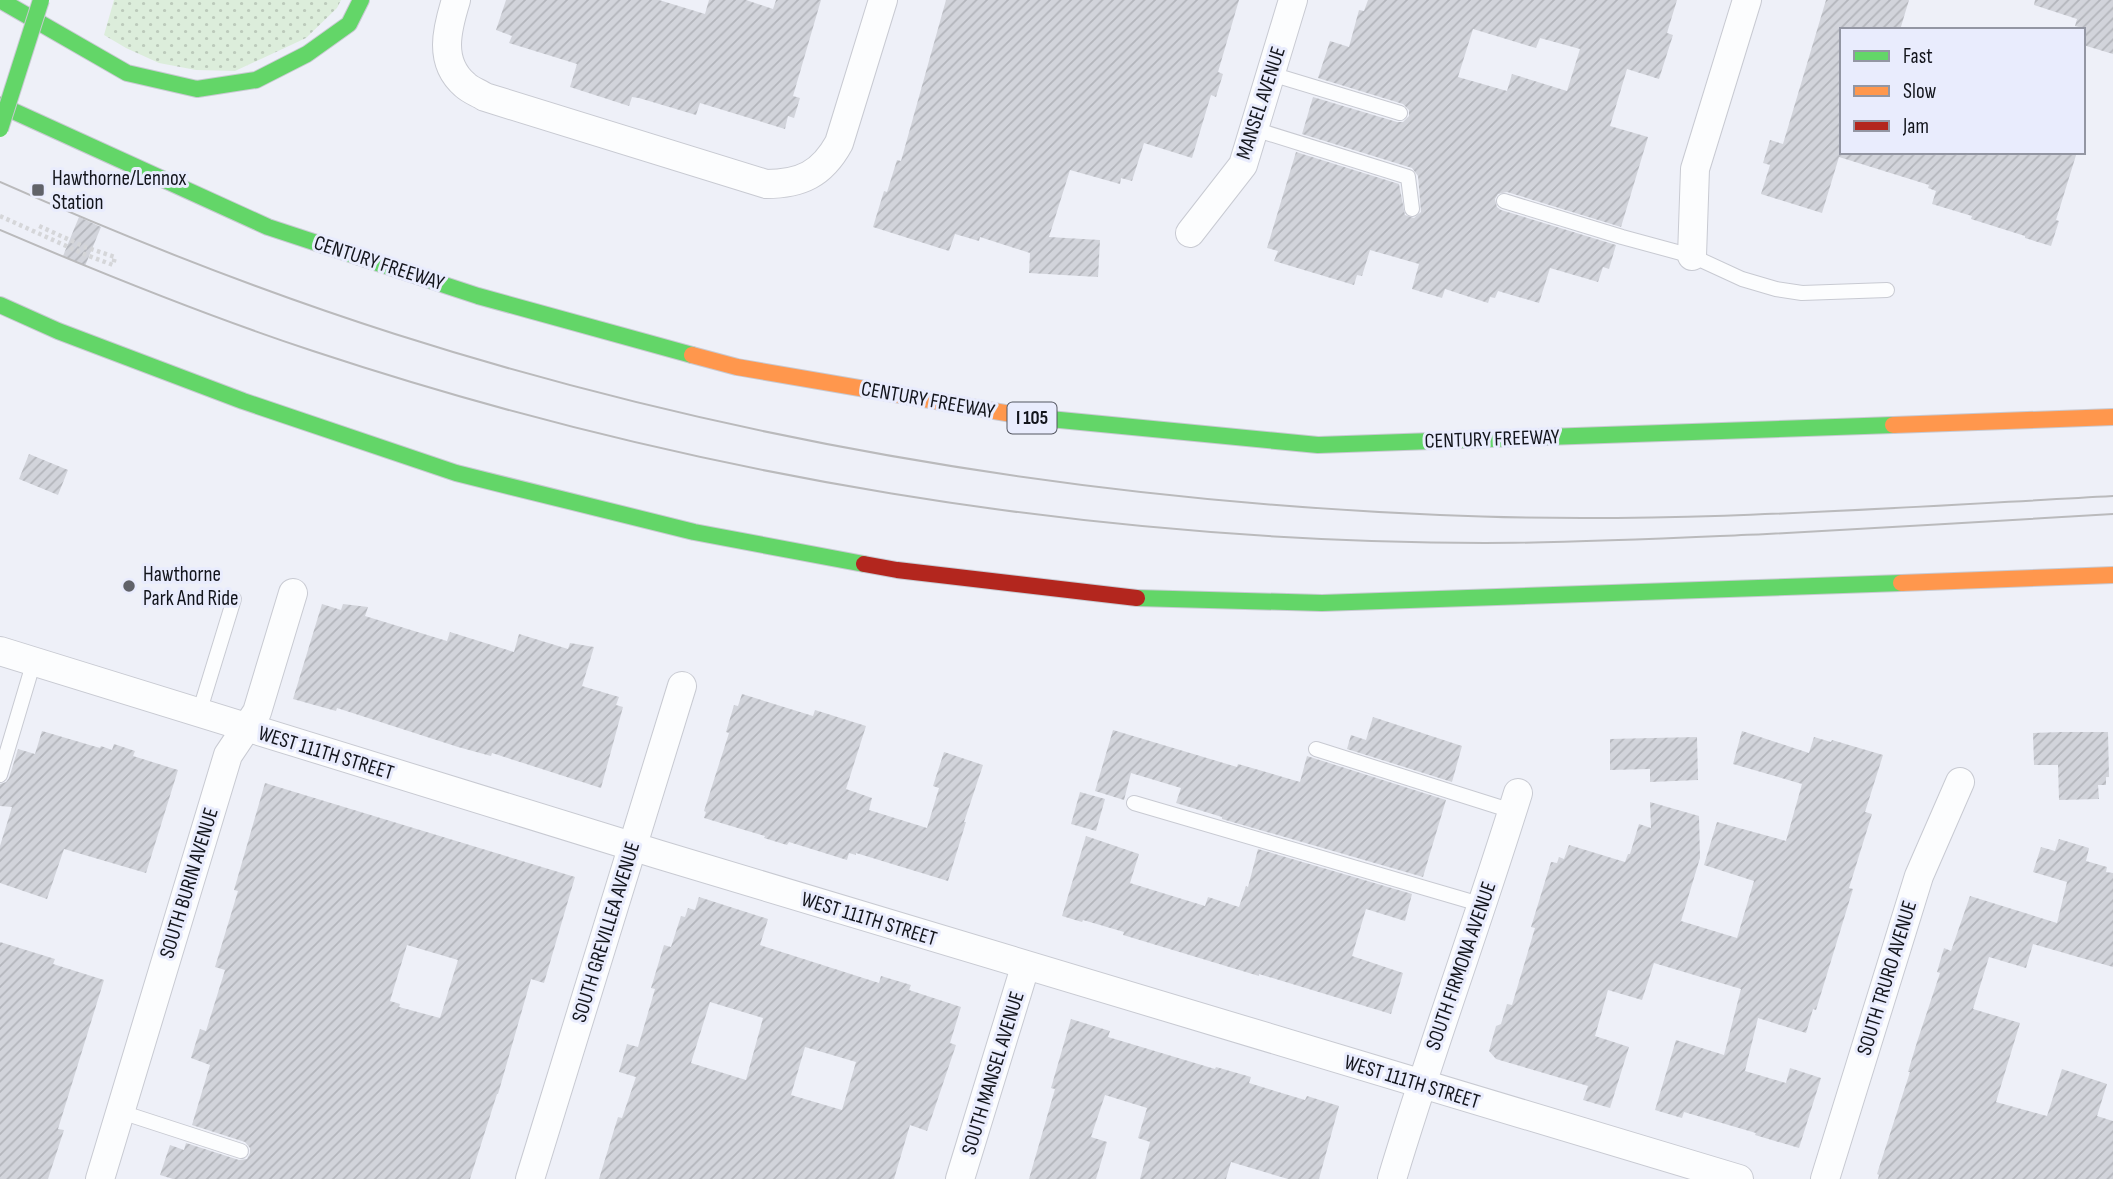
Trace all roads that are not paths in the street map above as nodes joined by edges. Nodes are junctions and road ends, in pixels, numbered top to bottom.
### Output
1 (1, 0) edge
2 (41, 0) edge
3 (361, 0) edge
4 (456, 0) edge
5 (883, 0) edge
6 (1293, 0) edge
7 (1747, 0) edge
8 (1270, 74) junction
9 (0, 104) edge
10 (1400, 113) dead end
11 (0, 129) edge
12 (1254, 129) junction
13 (1504, 201) dead end
14 (1412, 209) dead end
15 (1190, 233) dead end
16 (1692, 256) junction
17 (1887, 290) dead end
18 (0, 305) edge
19 (2113, 417) edge
20 (2113, 575) edge
21 (293, 593) dead end
22 (234, 599) dead end
23 (0, 651) edge
24 (34, 662) junction
25 (682, 685) dead end
26 (200, 713) junction
27 (246, 728) junction
28 (1315, 749) dead end
29 (0, 775) edge
30 (1960, 782) dead end
31 (1515, 802) joint
32 (1134, 803) dead end
33 (633, 846) junction
34 (1483, 905) junction
35 (1025, 967) junction
36 (1420, 1084) junction
37 (121, 1112) junction
38 (241, 1151) dead end
39 (100, 1179) edge
40 (530, 1179) edge
41 (960, 1179) edge
42 (1392, 1179) edge
43 (1740, 1179) edge
44 (1825, 1179) edge

1 - 3 main road
2 - 11 main road, bridge
4 - 5 street
6 - 8 street, MANSEL AVENUE
7 - 16 street
8 - 10 lane
8 - 12 street, MANSEL AVENUE
9 - 19 main road, CENTURY FREEWAY / I 105
12 - 14 lane
12 - 15 street, MANSEL AVENUE
13 - 16 lane
16 - 17 lane
18 - 20 main road
21 - 27 street, SOUTH BURIN AVENUE
22 - 26 lane
23 - 24 street, WEST 111TH STREET
24 - 26 street, WEST 111TH STREET
24 - 29 lane
25 - 33 street, SOUTH GREVILLEA AVENUE
26 - 27 street, WEST 111TH STREET
27 - 33 street, WEST 111TH STREET
27 - 37 street, SOUTH BURIN AVENUE
28 - 31 lane
30 - 44 street, SOUTH TRURO AVENUE
31 - 34 street, SOUTH FIRMONA AVENUE
32 - 34 lane
33 - 35 street, WEST 111TH STREET
33 - 40 street, SOUTH GREVILLEA AVENUE
34 - 36 street, SOUTH FIRMONA AVENUE
35 - 36 street, WEST 111TH STREET
35 - 41 street, SOUTH MANSEL AVENUE
36 - 42 street, SOUTH FIRMONA AVENUE
36 - 43 street, WEST 111TH STREET
37 - 38 lane
37 - 39 street, SOUTH BURIN AVENUE

